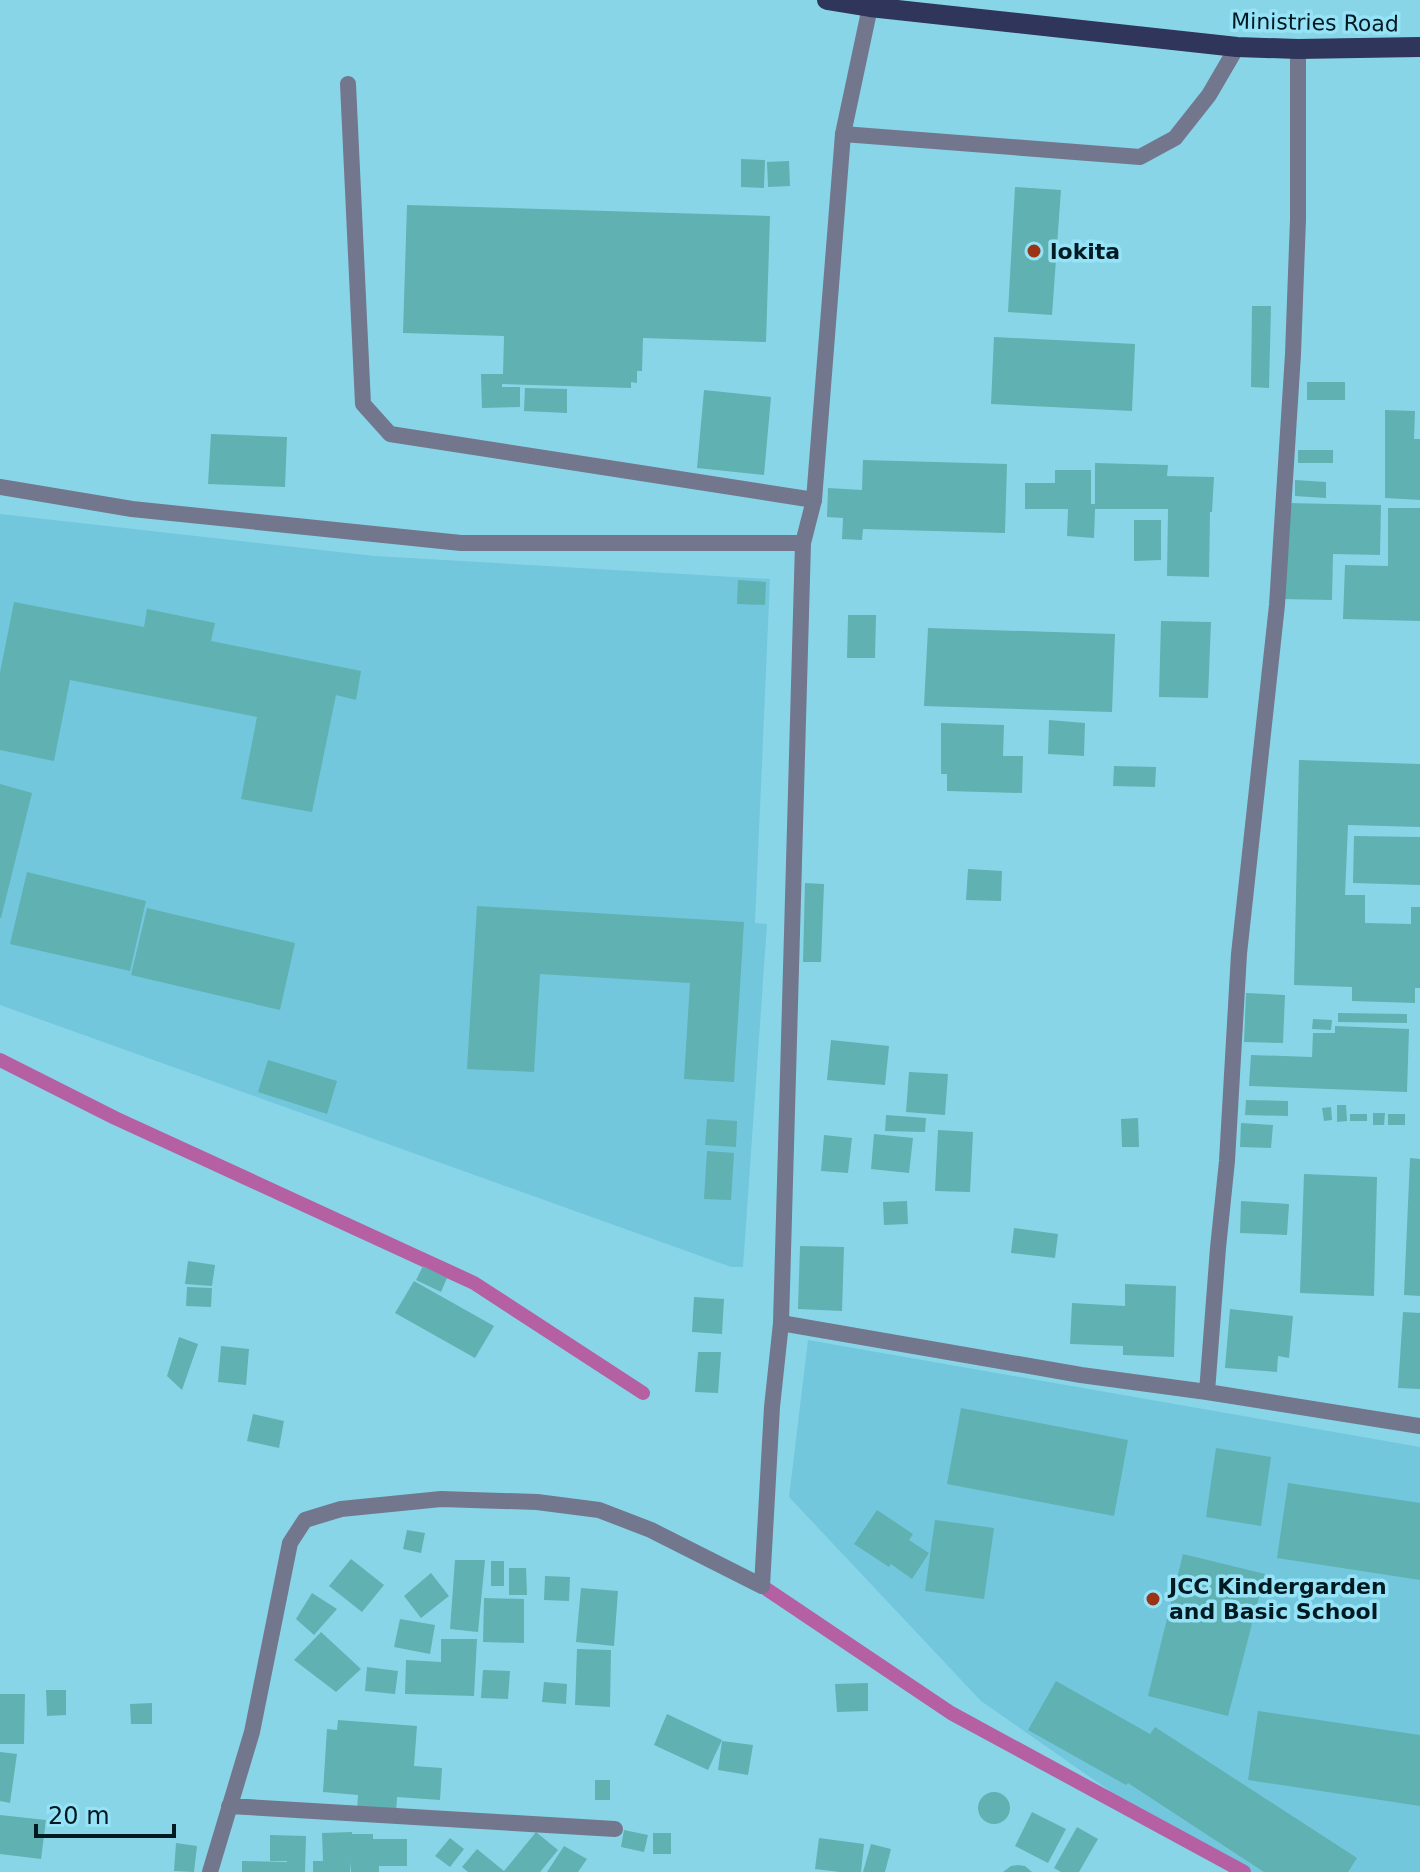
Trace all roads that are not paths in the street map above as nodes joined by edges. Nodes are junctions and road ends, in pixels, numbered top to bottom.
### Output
1 (827, 0) edge
2 (870, 7) junction
3 (1237, 47) junction
4 (1420, 47) edge
5 (1298, 49) junction
6 (348, 84) dead end
7 (843, 134) junction
8 (0, 487) edge
9 (814, 500) junction
10 (803, 543) junction
11 (781, 1323) junction
12 (1207, 1392) junction
13 (1420, 1426) edge
14 (229, 1806) junction
15 (615, 1829) dead end
16 (210, 1872) edge

1 - 2 main road, Ministries Road
2 - 3 main road, Ministries Road
2 - 7 street
3 - 5 main road, Ministries Road
3 - 7 street
4 - 5 main road, Ministries Road
5 - 12 street
6 - 9 street
7 - 9 street
8 - 10 street
9 - 10 street
10 - 11 street
11 - 12 street
11 - 14 street
12 - 13 street
14 - 15 street
14 - 16 street

